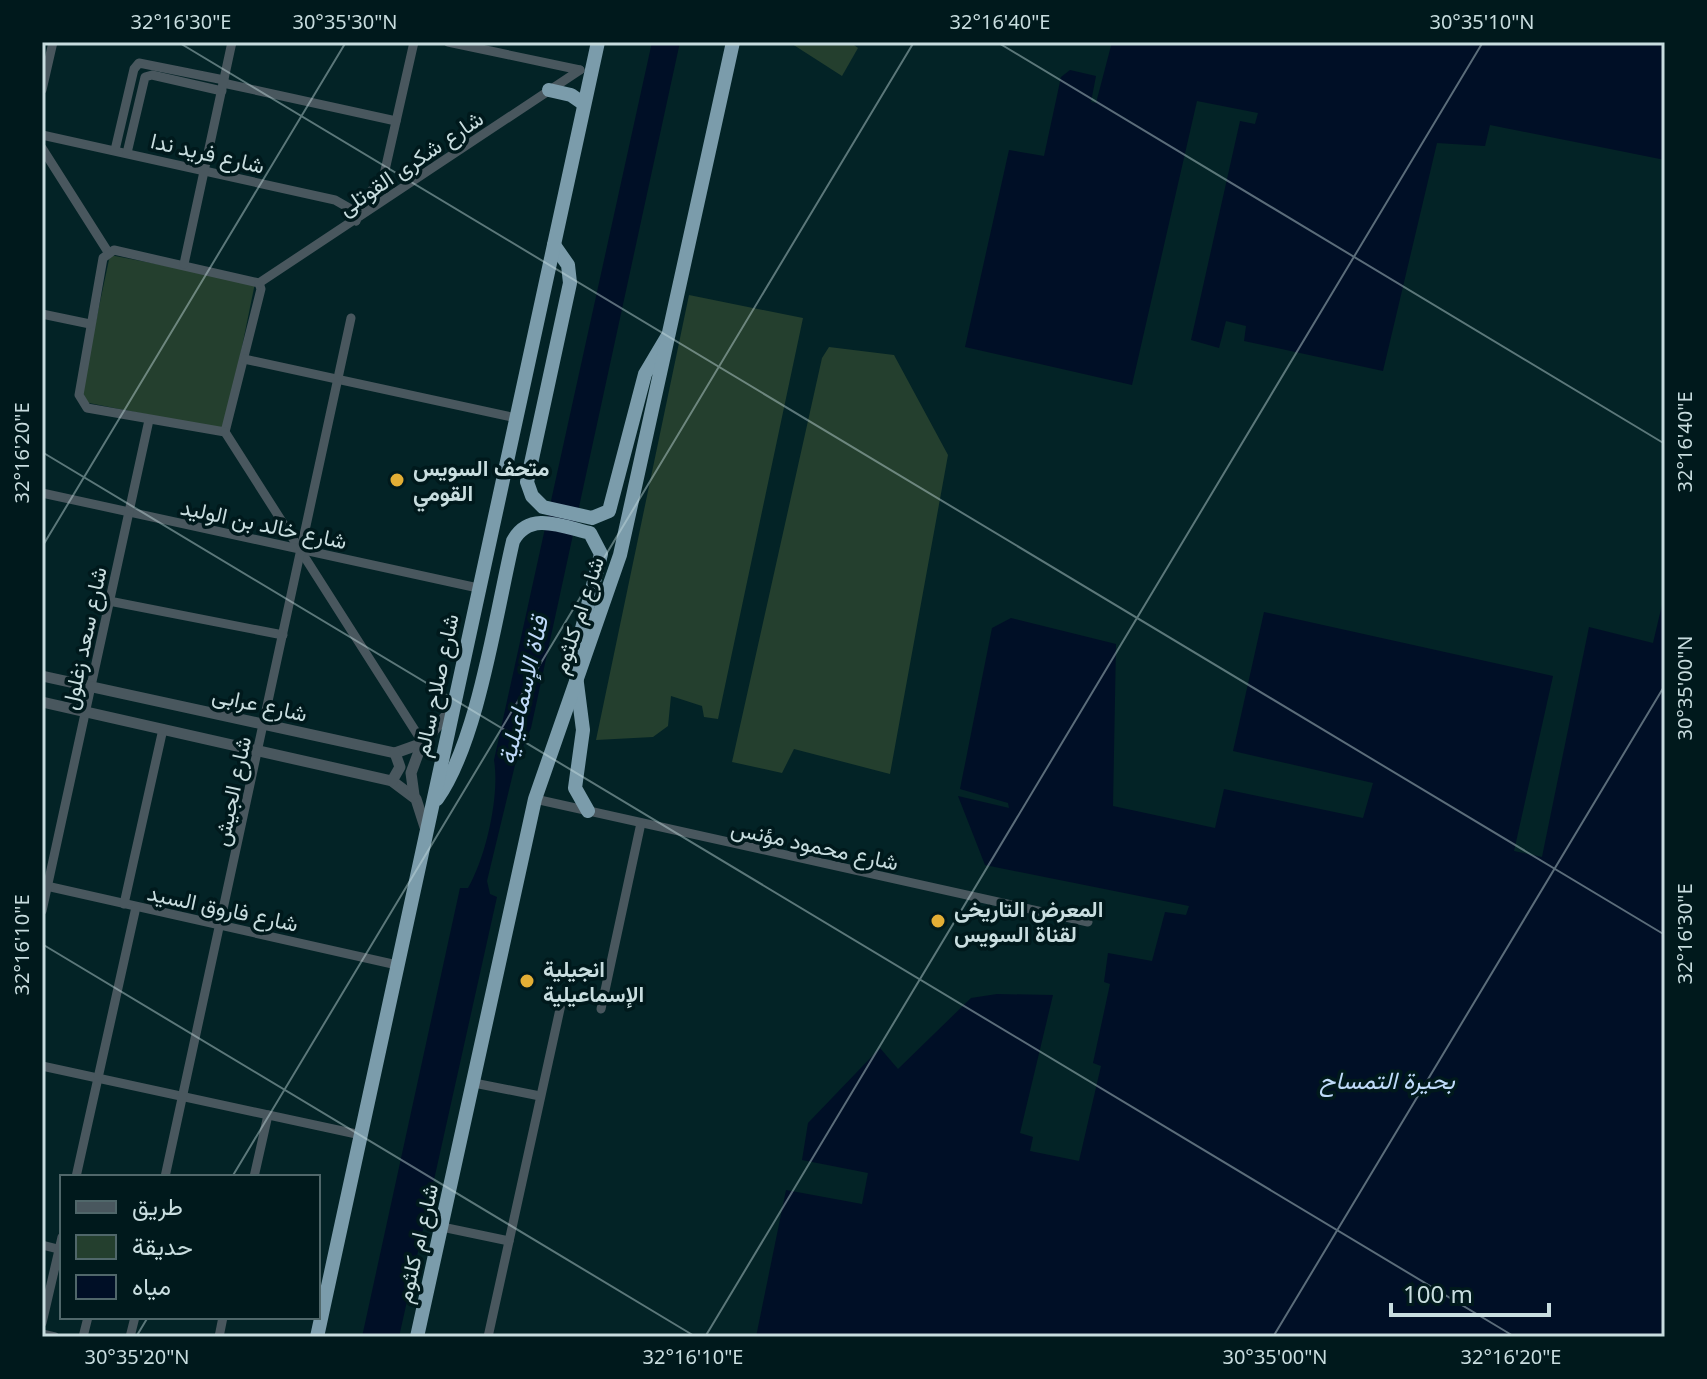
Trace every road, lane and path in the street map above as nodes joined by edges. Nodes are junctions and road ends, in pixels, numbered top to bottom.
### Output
1 (53, 42) edge
2 (232, 42) edge
3 (414, 42) edge
4 (448, 42) edge
5 (598, 42) edge
6 (733, 42) edge
7 (586, 72) junction
8 (223, 85) junction
9 (42, 90) edge
10 (549, 90) junction
11 (584, 104) junction
12 (396, 121) junction
13 (42, 135) edge
14 (42, 148) edge
15 (115, 150) junction
16 (127, 153) junction
17 (205, 169) junction
18 (356, 221) junction
19 (554, 245) junction
20 (108, 252) junction
21 (184, 264) junction
22 (259, 283) junction
23 (42, 314) edge
24 (351, 318) dead end
25 (90, 324) junction
26 (670, 333) junction
27 (244, 359) junction
28 (338, 379) junction
29 (516, 418) junction
30 (149, 420) junction
31 (225, 432) junction
32 (42, 493) edge
33 (129, 513) junction
34 (540, 514) junction
35 (591, 526) junction
36 (301, 550) junction
37 (478, 588) junction
38 (109, 601) junction
39 (283, 635) junction
40 (42, 676) edge
41 (90, 687) junction
42 (577, 687) junction
43 (42, 702) edge
44 (453, 707) junction
45 (85, 712) junction
46 (264, 724) junction
47 (163, 729) junction
48 (423, 743) junction
49 (258, 750) junction
50 (395, 753) junction
51 (392, 781) junction
52 (414, 797) junction
53 (535, 799) junction
54 (430, 808) junction
55 (588, 811) junction
56 (641, 823) junction
57 (426, 829) junction
58 (45, 886) edge
59 (124, 904) junction
60 (136, 907) junction
61 (42, 911) edge
62 (1088, 922) dead end
63 (221, 923) junction
64 (397, 965) junction
65 (562, 1000) dead end
66 (601, 1009) dead end
67 (42, 1066) edge
68 (99, 1078) junction
69 (474, 1083) junction
70 (183, 1096) junction
71 (540, 1096) junction
72 (268, 1115) junction
73 (361, 1135) junction
74 (76, 1175) edge
75 (165, 1175) edge
76 (254, 1175) edge
77 (442, 1227) junction
78 (509, 1241) junction
79 (42, 1245) edge
80 (60, 1249) edge
81 (321, 1306) edge
82 (42, 1323) edge
83 (42, 1334) edge
84 (55, 1337) edge
85 (417, 1337) edge
86 (488, 1337) edge

1 - 9 street
2 - 8 street
3 - 12 street
4 - 7 street
5 - 7 highway, شارع صلاح سالم
6 - 26 highway, شارع ام كلثوم
7 - 10 street, شارع شكرى القوتلى
7 - 11 highway, شارع صلاح سالم
8 - 12 street
8 - 15 street
8 - 16 street
8 - 17 street
10 - 11 highway
10 - 18 street, شارع شكرى القوتلى
11 - 19 highway, شارع صلاح سالم
12 - 18 street
13 - 15 street, شارع فريد ندا
14 - 20 street
15 - 16 street, شارع فريد ندا
16 - 17 street, شارع فريد ندا
17 - 18 street, شارع فريد ندا
17 - 21 street
18 - 22 street, شارع شكرى القوتلى
19 - 29 highway, شارع صلاح سالم
19 - 34 highway
20 - 21 street
20 - 25 street
21 - 22 street
22 - 27 street
23 - 25 street
24 - 28 street, شارع الجيش
25 - 30 street
26 - 35 highway
26 - 42 highway, شارع ام كلثوم
27 - 28 street
27 - 31 street
28 - 29 street
28 - 36 street, شارع الجيش
29 - 37 highway, شارع صلاح سالم
30 - 31 street
30 - 33 street, شارع سعد زغلول
31 - 36 street
32 - 33 street, شارع خالد بن الوليد
33 - 36 street, شارع خالد بن الوليد
33 - 38 street, شارع سعد زغلول
34 - 35 highway
34 - 54 highway
35 - 42 highway
36 - 37 street, شارع خالد بن الوليد
36 - 39 street, شارع الجيش
36 - 48 street
37 - 44 highway, شارع صلاح سالم
38 - 39 street
38 - 41 street, شارع سعد زغلول
39 - 46 street, شارع الجيش
40 - 41 street, شارع عرابى
41 - 45 street, شارع سعد زغلول
41 - 46 street, شارع عرابى
42 - 53 highway, شارع ام كلثوم
42 - 55 highway
43 - 45 street, شارع عرابى
44 - 48 street
44 - 54 highway, شارع صلاح سالم
45 - 47 street, شارع عرابى
45 - 58 street, شارع سعد زغلول
46 - 49 street, شارع الجيش
46 - 50 street, شارع عرابى
47 - 49 street, شارع عرابى
47 - 59 street
48 - 50 street
48 - 52 street
49 - 51 street, شارع عرابى
49 - 63 street, شارع الجيش
50 - 51 street
51 - 52 street, شارع عرابى
52 - 57 street
53 - 55 street, شارع محمود مؤنس
53 - 69 highway, شارع ام كلثوم
54 - 57 highway, شارع صلاح سالم
55 - 56 street, شارع محمود مؤنس
56 - 62 street, شارع محمود مؤنس
56 - 66 street
57 - 64 highway, شارع صلاح سالم
58 - 59 street, شارع فاروق السيد
58 - 61 street, شارع سعد زغلول
59 - 60 street, شارع فاروق السيد
60 - 63 street, شارع فاروق السيد
60 - 68 street
63 - 64 street, شارع فاروق السيد
63 - 70 street, شارع الجيش
64 - 73 highway, شارع صلاح سالم
65 - 71 street
67 - 68 street
68 - 70 street
68 - 74 street
69 - 71 street
69 - 77 highway, شارع ام كلثوم
70 - 72 street
70 - 75 street, شارع الجيش
71 - 78 street
72 - 73 street
72 - 76 street
73 - 81 highway, شارع صلاح سالم
77 - 78 street
77 - 85 highway, شارع ام كلثوم
78 - 86 street
79 - 80 street
80 - 82 street
83 - 84 street

